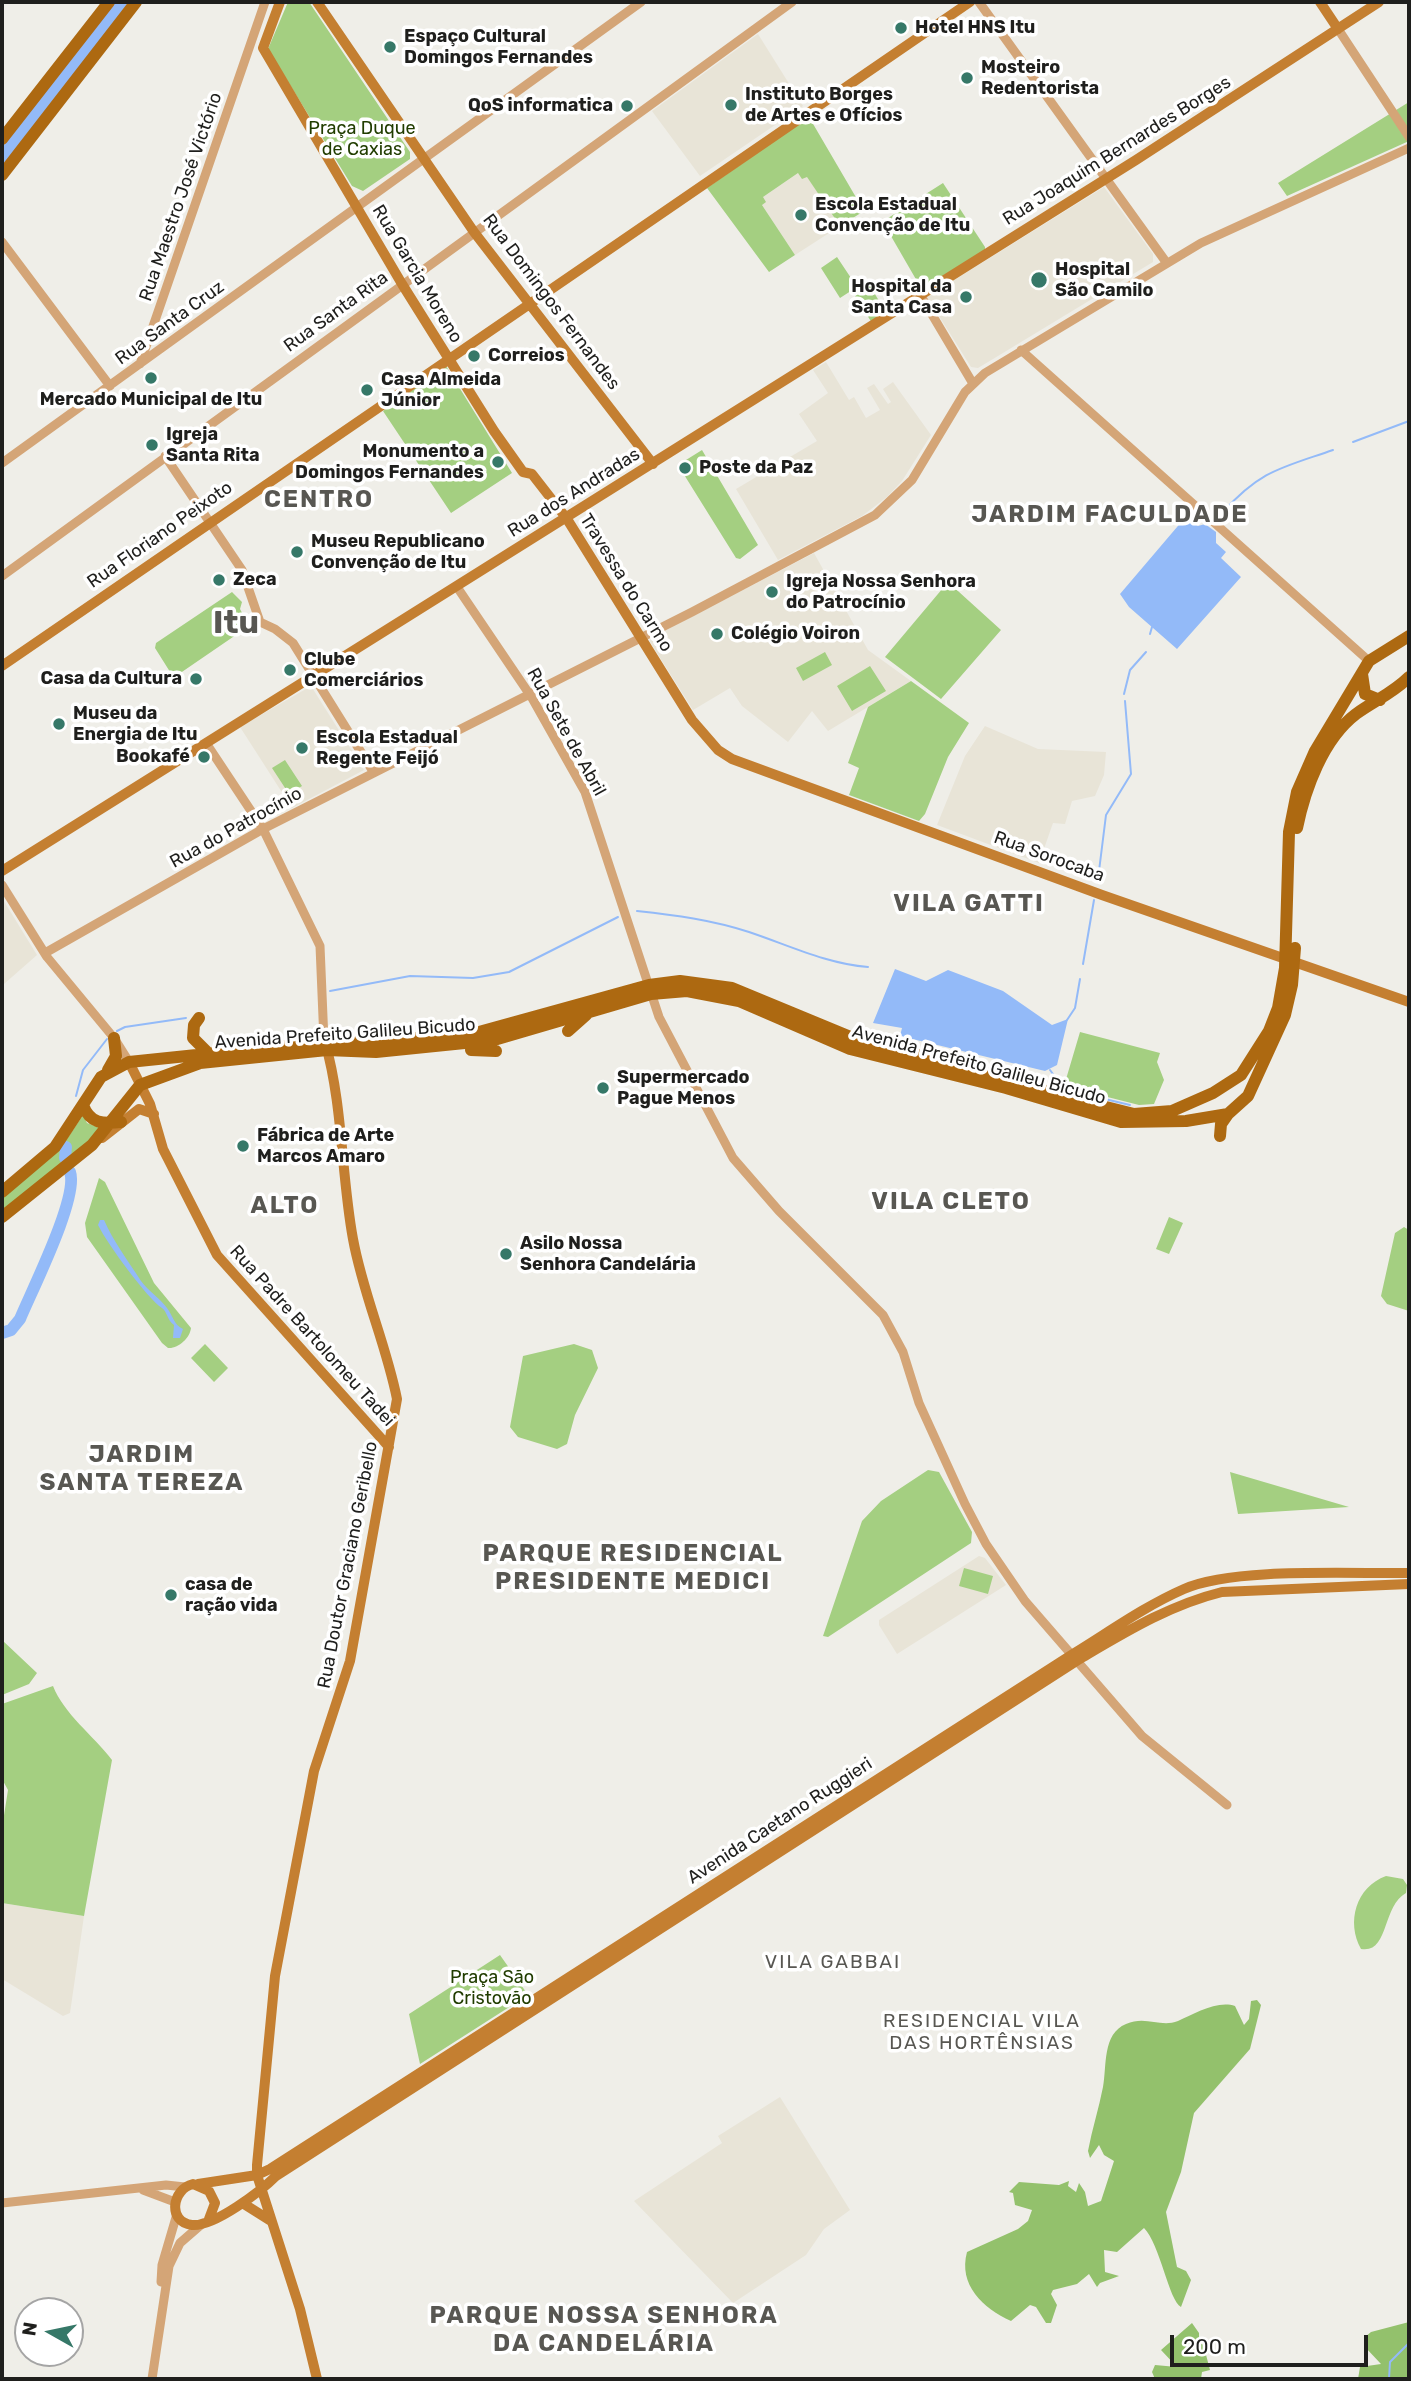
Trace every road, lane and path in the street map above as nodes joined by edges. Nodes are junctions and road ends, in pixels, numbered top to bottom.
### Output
1 (109, 2) edge
2 (136, 2) edge
3 (265, 2) edge
4 (279, 2) edge
5 (317, 2) edge
6 (640, 2) edge
7 (792, 2) edge
8 (970, 2) edge
9 (979, 2) edge
10 (1320, 2) edge
11 (1379, 2) edge
12 (104, 25) junction
13 (1338, 29) junction
14 (252, 41) junction
15 (262, 48) junction
16 (68, 72) junction
17 (1409, 137) edge
18 (2, 139) edge
19 (1409, 148) edge
20 (424, 158) junction
21 (2, 175) edge
22 (1107, 178) junction
23 (356, 208) junction
24 (474, 232) junction
25 (2, 242) edge
26 (1166, 262) junction
27 (402, 284) junction
28 (921, 296) junction
29 (530, 302) junction
30 (1021, 351) junction
31 (448, 358) junction
32 (141, 364) junction
33 (972, 382) junction
34 (110, 386) junction
35 (699, 435) joint
36 (165, 456) junction
37 (2, 463) edge
38 (653, 464) junction
39 (523, 472) joint
40 (567, 519) junction
41 (210, 521) junction
42 (2, 576) edge
43 (457, 587) junction
44 (1409, 636) edge
45 (640, 637) junction
46 (1409, 644) edge
47 (1393, 645) junction
48 (1369, 661) junction
49 (2, 666) edge
50 (1362, 673) junction
51 (313, 675) junction
52 (1409, 677) edge
53 (528, 693) junction
54 (1380, 699) junction
55 (692, 720) joint
56 (206, 743) junction
57 (374, 773) junction
58 (263, 829) junction
59 (2, 872) edge
60 (2, 885) edge
61 (45, 953) junction
62 (1290, 961) junction
63 (650, 990) junction
64 (1409, 1002) edge
65 (589, 1012) junction
66 (199, 1018) dead end
67 (568, 1031) dead end
68 (114, 1038) junction
69 (440, 1045) junction
70 (326, 1046) junction
71 (496, 1051) dead end
72 (207, 1052) junction
73 (129, 1062) junction
74 (107, 1071) junction
75 (140, 1085) junction
76 (1213, 1093) junction
77 (83, 1105) junction
78 (154, 1114) junction
79 (1228, 1114) junction
80 (121, 1122) junction
81 (107, 1124) junction
82 (1207, 1124) junction
83 (1220, 1136) dead end
84 (92, 1145) junction
85 (2, 1192) edge
86 (2, 1217) edge
87 (389, 1447) junction
88 (1409, 1573) edge
89 (1409, 1584) edge
90 (1075, 1657) junction
91 (1227, 1805) dead end
92 (257, 2175) junction
93 (198, 2185) junction
94 (185, 2187) junction
95 (142, 2190) junction
96 (261, 2191) junction
97 (174, 2202) junction
98 (2, 2203) edge
99 (244, 2204) junction
100 (177, 2214) junction
101 (207, 2221) junction
102 (271, 2221) junction
103 (165, 2265) junction
104 (152, 2379) edge
105 (317, 2379) edge

1 - 12 main road
2 - 12 main road
3 - 14 street
4 - 15 main road
5 - 20 main road
6 - 20 street
7 - 24 street, Rua Santa Rita
8 - 29 main road
9 - 22 street
10 - 13 main road
11 - 13 main road, Rua Joaquim Bernardes Borges
12 - 16 main road
12 - 16 main road
13 - 17 street
13 - 22 main road, Rua Joaquim Bernardes Borges
14 - 15 street
14 - 32 street, Rua Maestro José Victório
15 - 23 main road
16 - 18 main road
16 - 21 main road
19 - 26 street
20 - 23 street
20 - 24 main road, Rua Domingos Fernandes
22 - 26 street
22 - 28 main road, Rua Joaquim Bernardes Borges
23 - 27 main road, Rua Garcia Moreno
23 - 32 street, Rua Santa Cruz
24 - 27 street, Rua Santa Rita
24 - 29 main road, Rua Domingos Fernandes
25 - 34 street
26 - 30 street
27 - 31 main road, Rua Garcia Moreno
27 - 36 street, Rua Santa Rita
28 - 33 street
28 - 35 main road, Rua Joaquim Bernardes Borges
29 - 31 main road
29 - 38 main road, Rua Domingos Fernandes
30 - 33 street
30 - 48 street
31 - 39 main road, Rua Garcia Moreno
31 - 41 main road, Rua Floriano Peixoto
32 - 34 street, Rua Santa Cruz
33 - 45 street, Rua do Patrocínio
34 - 37 street, Rua Santa Cruz
35 - 38 main road, Rua dos Andradas
36 - 41 street
36 - 42 street, Rua Santa Rita
38 - 40 main road, Rua dos Andradas
39 - 40 main road, Travessa do Carmo
40 - 43 main road, Rua dos Andradas
40 - 45 main road, Travessa do Carmo
41 - 49 main road, Rua Floriano Peixoto
41 - 51 street
43 - 51 main road, Rua dos Andradas
43 - 53 street, Rua Sete de Abril
44 - 47 main road, Avenida Prefeito Galileu Bicudo
45 - 53 street, Rua do Patrocínio
45 - 55 main road, Travessa do Carmo
46 - 47 main road
47 - 48 main road, Avenida Prefeito Galileu Bicudo
48 - 50 main road, Avenida Prefeito Galileu Bicudo
50 - 54 main road
50 - 62 main road, Avenida Prefeito Galileu Bicudo
51 - 56 main road, Rua dos Andradas
51 - 57 street
52 - 54 main road, Avenida Prefeito Galileu Bicudo
53 - 57 street, Rua do Patrocínio
53 - 63 street, Rua Sete de Abril
54 - 62 main road, Avenida Prefeito Galileu Bicudo
55 - 62 main road, Rua Sorocaba
56 - 58 street
56 - 59 main road, Rua dos Andradas
57 - 58 street, Rua do Patrocínio
58 - 61 street, Rua do Patrocínio
58 - 70 street, Rua Doutor Graciano Geribello
60 - 61 street, Rua Padre Bartolomeu Tadei
61 - 68 street, Rua Padre Bartolomeu Tadei
62 - 64 main road, Rua Sorocaba
62 - 76 main road, Avenida Prefeito Galileu Bicudo
62 - 79 main road, Avenida Prefeito Galileu Bicudo
63 - 65 main road, Avenida Prefeito Galileu Bicudo
63 - 70 main road
63 - 76 main road, Avenida Prefeito Galileu Bicudo
63 - 82 main road, Avenida Prefeito Galileu Bicudo
63 - 90 street, Rua Sete de Abril
65 - 67 main road
65 - 69 main road, Avenida Prefeito Galileu Bicudo
66 - 72 main road
68 - 73 street, Rua Padre Bartolomeu Tadei
68 - 74 main road
69 - 70 main road, Avenida Prefeito Galileu Bicudo
69 - 71 main road
70 - 72 main road, Avenida Prefeito Galileu Bicudo
70 - 75 main road, Avenida Prefeito Galileu Bicudo
70 - 87 main road, Rua Doutor Graciano Geribello
72 - 73 main road, Avenida Prefeito Galileu Bicudo
73 - 74 main road, Avenida Prefeito Galileu Bicudo
73 - 75 main road, Rua Padre Bartolomeu Tadei
74 - 77 main road
75 - 78 main road, Rua Padre Bartolomeu Tadei
75 - 81 main road
76 - 82 main road
77 - 81 main road
77 - 85 main road
78 - 80 main road
78 - 87 main road, Rua Padre Bartolomeu Tadei
79 - 82 main road, Avenida Prefeito Galileu Bicudo
79 - 83 main road
80 - 81 main road
80 - 84 main road
81 - 84 main road
84 - 86 main road
87 - 92 main road, Rua Doutor Graciano Geribello
88 - 90 main road, Avenida Caetano Ruggieri
89 - 90 main road, Avenida Caetano Ruggieri
90 - 91 street, Rua Sete de Abril
90 - 92 main road, Avenida Caetano Ruggieri
90 - 96 main road, Avenida Caetano Ruggieri
92 - 93 main road, Avenida Caetano Ruggieri
92 - 96 main road, Rua Doutor Graciano Geribello
93 - 94 main road
93 - 101 main road
94 - 95 street
94 - 97 main road
95 - 97 street
95 - 98 street
96 - 99 main road, Avenida Caetano Ruggieri
96 - 102 main road, Rua Doutor Graciano Geribello
97 - 100 main road
99 - 101 main road, Avenida Caetano Ruggieri
99 - 102 main road
100 - 101 main road
100 - 103 street
101 - 103 street
102 - 105 main road, Rua Doutor Graciano Geribello
103 - 104 street

